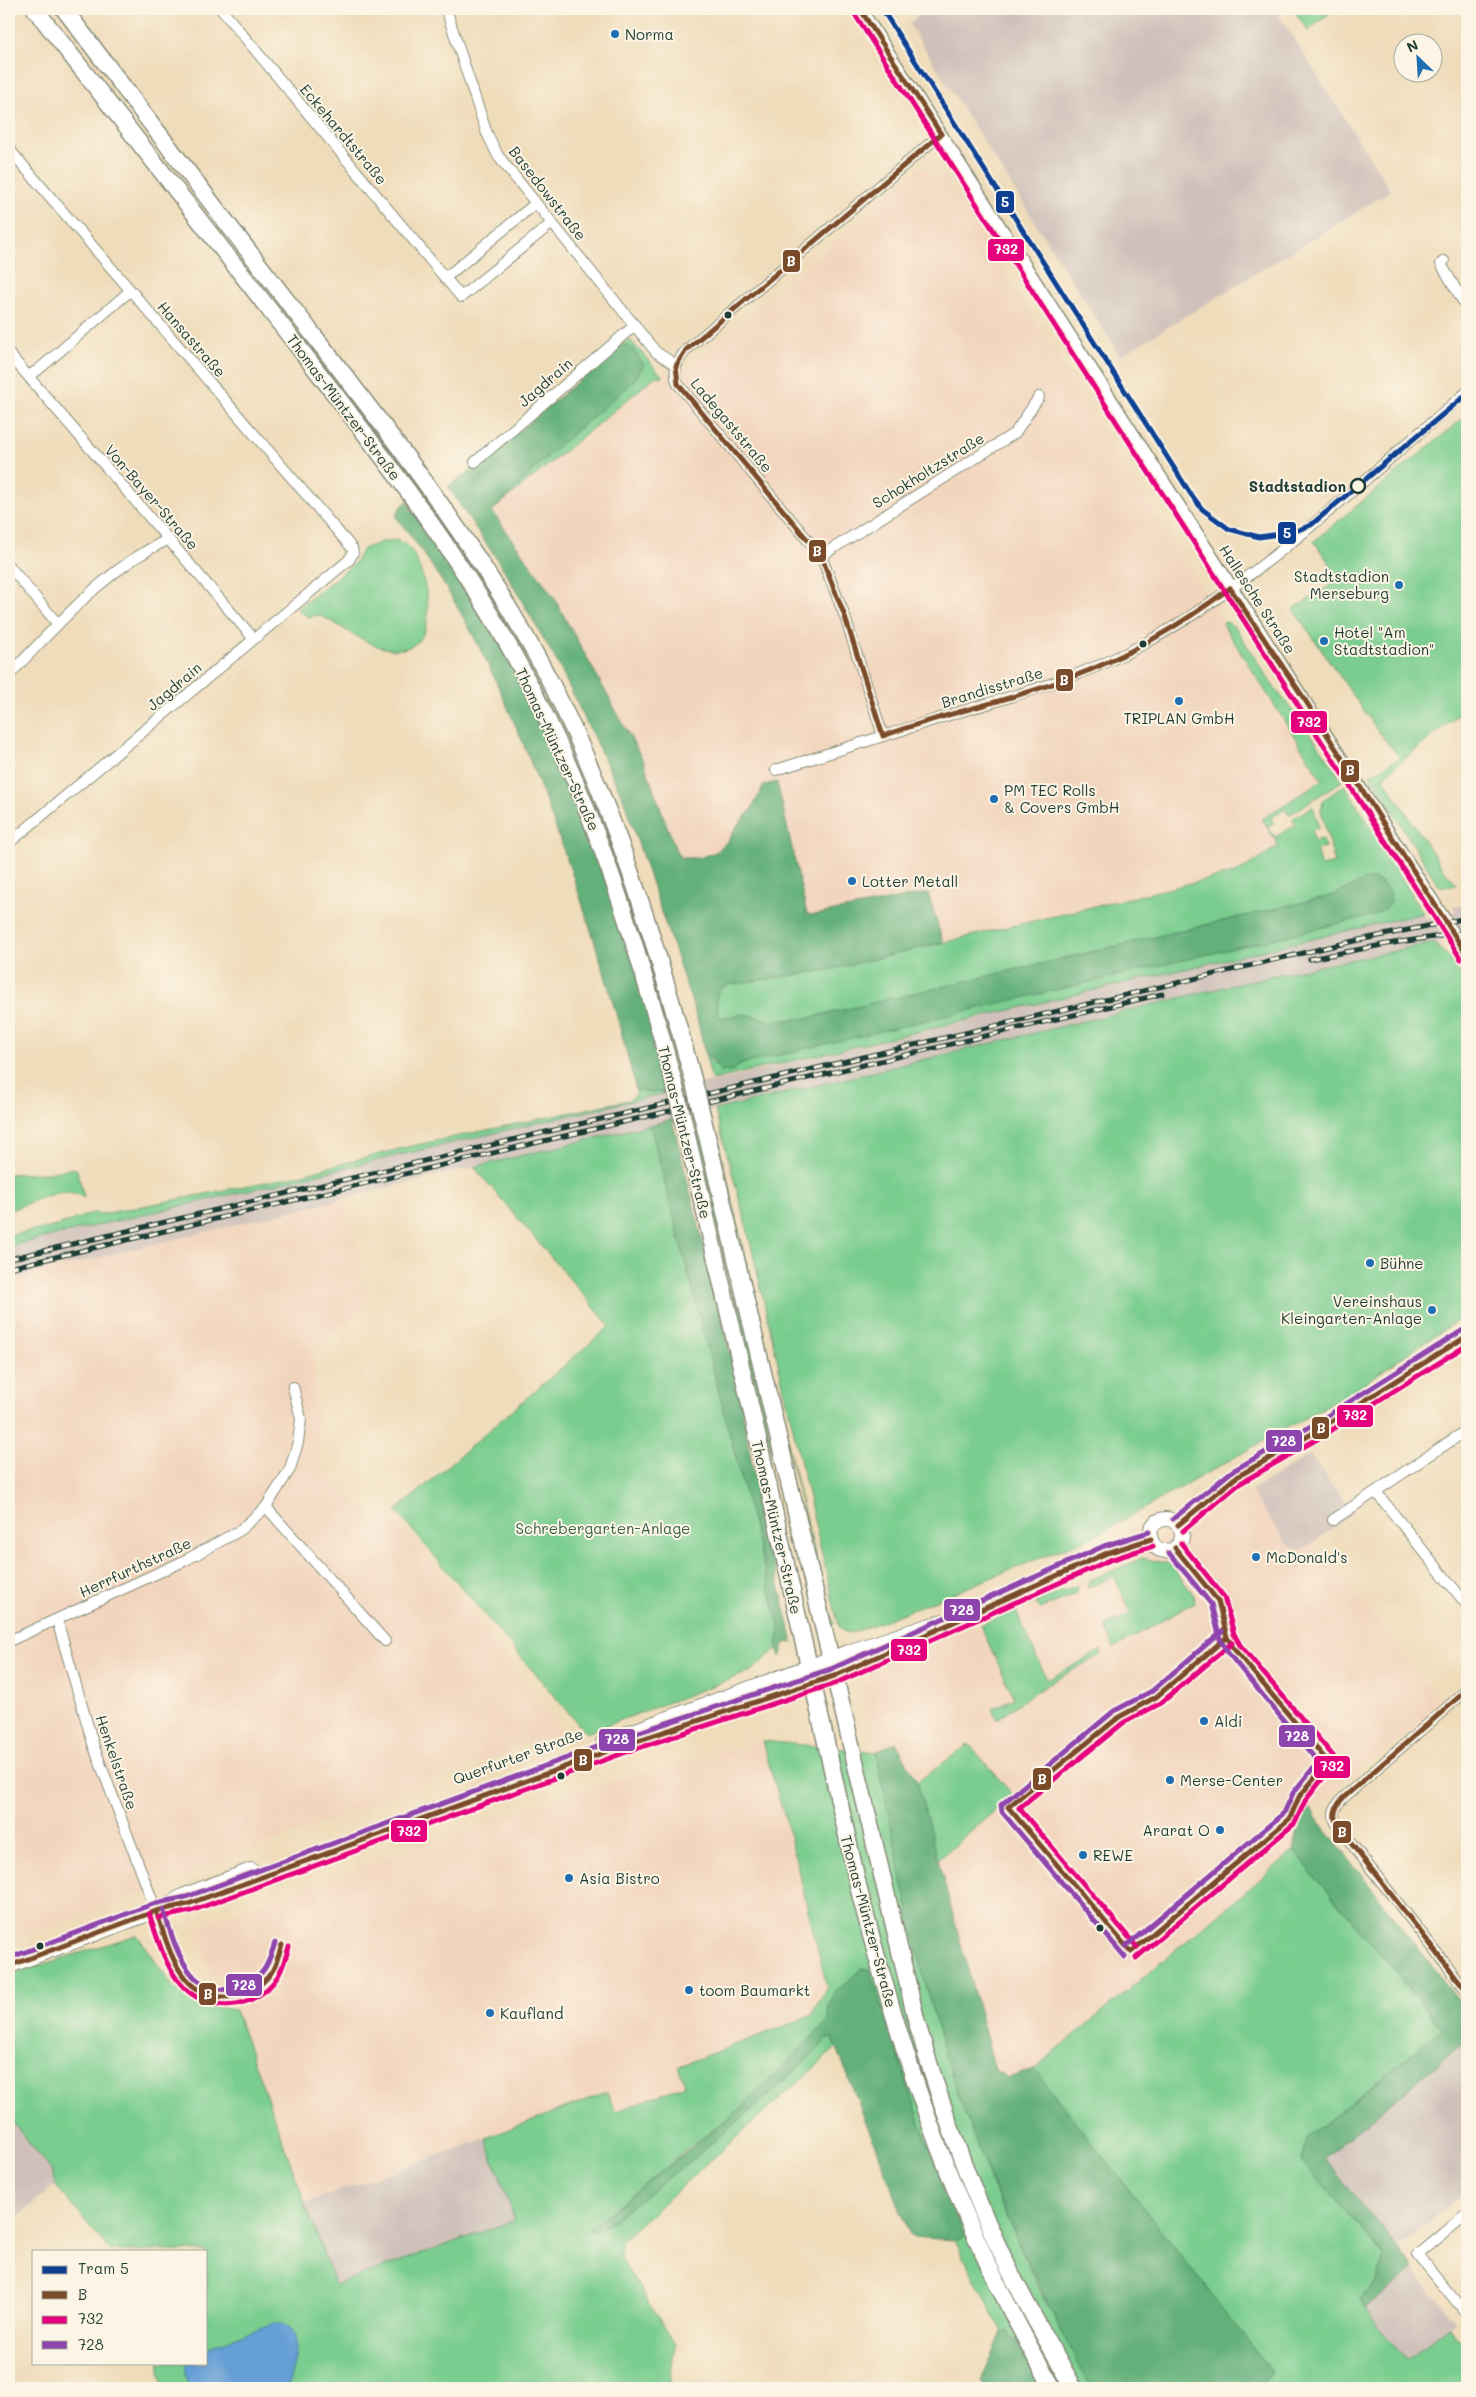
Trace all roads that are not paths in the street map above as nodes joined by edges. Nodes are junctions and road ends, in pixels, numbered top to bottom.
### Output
1 (35, 9) edge
2 (64, 9) edge
3 (221, 9) edge
4 (446, 9) edge
5 (860, 9) edge
6 (941, 134) junction
7 (9, 149) edge
8 (536, 203) junction
9 (552, 223) junction
10 (1442, 263) dead end
11 (445, 278) junction
12 (130, 291) junction
13 (1467, 308) edge
14 (635, 325) junction
15 (9, 356) edge
16 (676, 365) junction
17 (28, 376) junction
18 (1467, 392) edge
19 (1039, 397) dead end
20 (475, 462) dead end
21 (168, 539) junction
22 (352, 548) joint
23 (821, 556) junction
24 (9, 566) edge
25 (1230, 588) junction
26 (58, 623) junction
27 (254, 639) junction
28 (9, 675) edge
29 (883, 736) junction
30 (776, 770) dead end
31 (9, 843) edge
32 (1467, 955) edge
33 (1467, 1336) edge
34 (293, 1387) dead end
35 (1467, 1430) edge
36 (1376, 1492) junction
37 (266, 1507) junction
38 (1333, 1520) dead end
39 (1178, 1525) junction
40 (1151, 1539) junction
41 (1467, 1605) edge
42 (979, 1610) junction
43 (57, 1620) junction
44 (9, 1641) edge
45 (386, 1641) dead end
46 (830, 1658) junction
47 (808, 1666) junction
48 (834, 1676) junction
49 (812, 1683) junction
50 (1467, 1690) edge
51 (156, 1911) junction
52 (9, 1966) edge
53 (1467, 1990) edge
54 (241, 1996) dead end
55 (1467, 2214) edge
56 (1467, 2314) edge
57 (1052, 2388) edge
58 (1074, 2388) edge

1 - 47 main road, Thomas-Müntzer-Straße, bridge
2 - 46 main road, Thomas-Müntzer-Straße, bridge
3 - 11 street, Eckehardtstraße
4 - 8 street, Basedowstraße
5 - 6 street, Hallesche Straße
6 - 16 street
6 - 25 street, Hallesche Straße
7 - 12 street, Hansastraße
8 - 9 street, Basedowstraße
8 - 11 street
9 - 11 street, Eckehardtstraße
9 - 14 street, Basedowstraße
10 - 13 street
12 - 17 street
12 - 22 street, Hansastraße
14 - 16 street, Basedowstraße
14 - 20 street, Jagdrain
15 - 17 street, Von-Bayer-Straße
16 - 23 street, Ladegaststraße
17 - 21 street, Von-Bayer-Straße
18 - 25 street, Brandisstraße
19 - 23 street, Schokholtzstraße
21 - 26 street
21 - 27 street, Von-Bayer-Straße
22 - 27 street, Jagdrain
23 - 29 street, Ladegaststraße
24 - 26 street
25 - 29 street, Brandisstraße
25 - 32 street, Hallesche Straße
26 - 28 street
27 - 31 street, Jagdrain
29 - 30 street, Brandisstraße
33 - 39 main road
34 - 37 street, Herrfurthstraße
35 - 36 street
36 - 38 street
36 - 41 street
37 - 43 street, Herrfurthstraße
37 - 45 street
39 - 40 main road
39 - 40 main road
40 - 42 main road, Querfurter Straße
42 - 46 main road, Querfurter Straße
42 - 48 main road, Querfurter Straße
43 - 44 street, Herrfurthstraße
43 - 51 street, Henkelstraße
46 - 47 main road, Querfurter Straße
46 - 48 main road, Thomas-Müntzer-Straße
47 - 49 main road, Thomas-Müntzer-Straße
47 - 51 main road, Querfurter Straße
48 - 49 main road, Querfurter Straße
48 - 58 main road, Thomas-Müntzer-Straße
49 - 51 main road, Querfurter Straße
49 - 57 main road, Thomas-Müntzer-Straße
50 - 53 street
51 - 52 main road, Querfurter Straße
51 - 54 street
55 - 56 street

